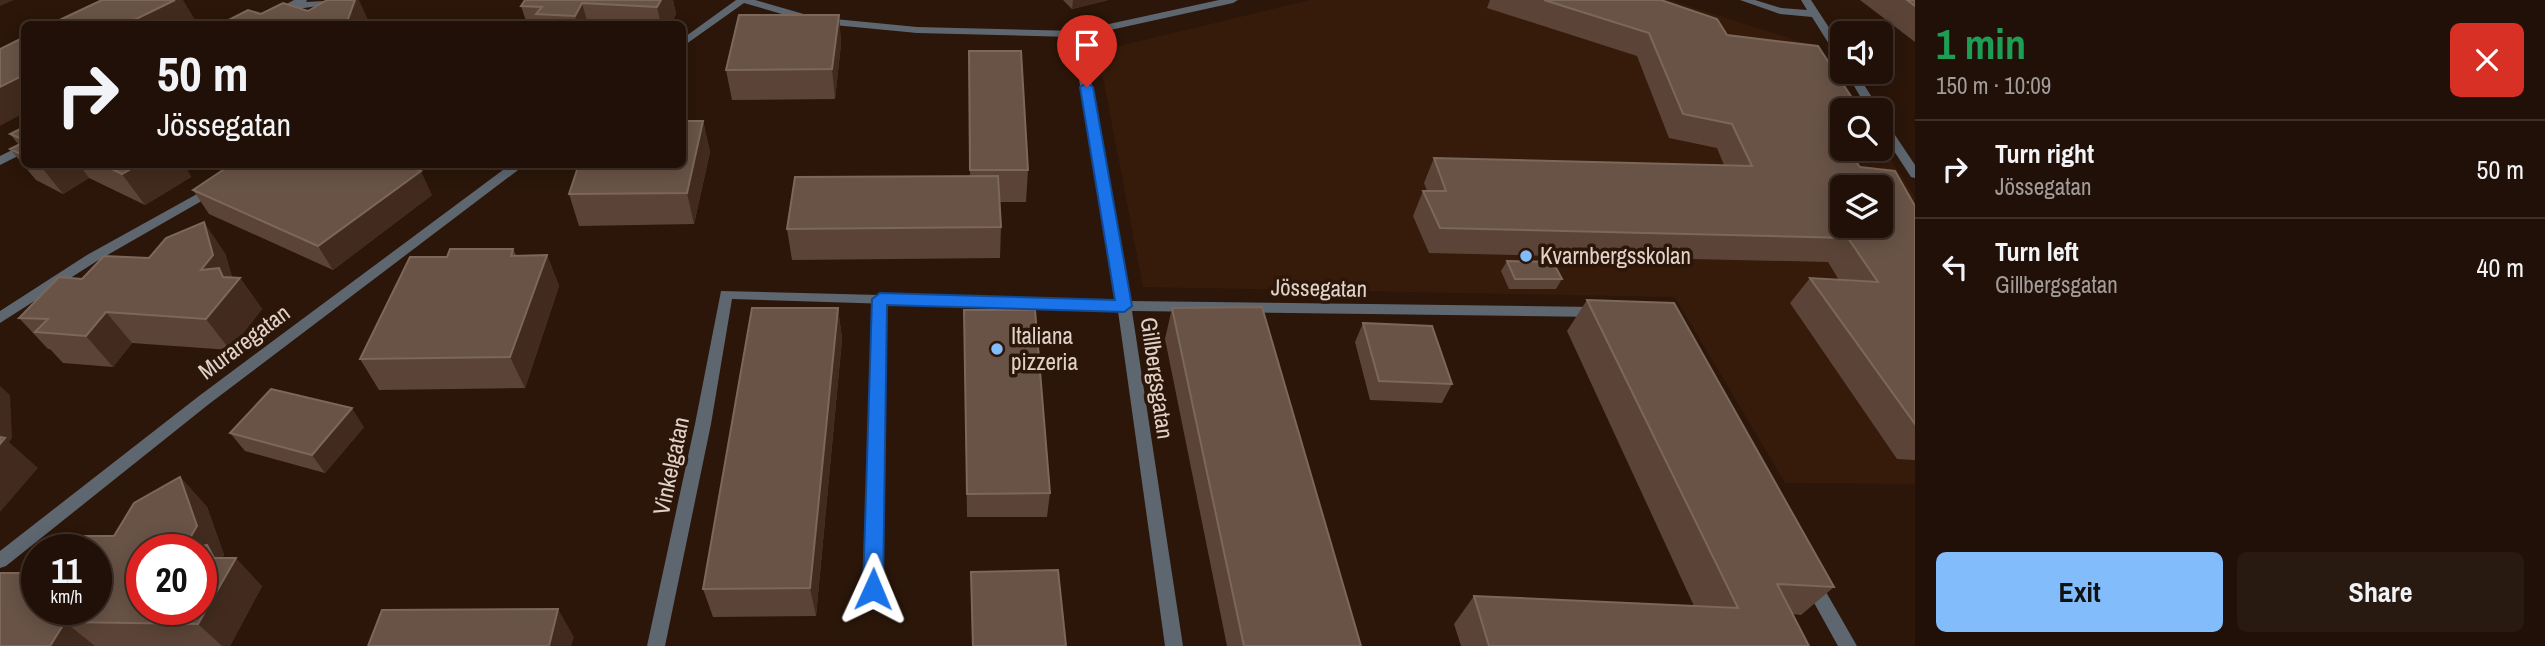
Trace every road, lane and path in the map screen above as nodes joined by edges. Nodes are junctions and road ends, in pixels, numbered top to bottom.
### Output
1 (302, 0) edge
2 (337, 0) edge
3 (743, 0) edge
4 (1233, 0) edge
5 (1745, 0) edge
6 (1806, 0) edge
7 (288, 8) junction
8 (1815, 15) junction
9 (261, 21) edge
10 (1077, 33) junction
11 (1830, 38) edge
12 (686, 41) edge
13 (1893, 140) edge
14 (21, 150) edge
15 (0, 161) edge
16 (515, 168) edge
17 (1915, 174) edge
18 (232, 178) edge
19 (726, 294) joint
20 (880, 299) junction
21 (1124, 306) junction
22 (1604, 312) edge
23 (0, 318) edge
24 (0, 561) edge
25 (1801, 563) edge
26 (873, 589) dead end
27 (656, 646) edge
28 (1174, 646) edge
29 (1848, 646) edge

1 - 7 street
2 - 7 street
3 - 10 street
3 - 12 street
4 - 10 street
5 - 8 street
6 - 8 street
7 - 9 street
8 - 11 street
10 - 21 street, Gillbergsgatan
13 - 17 street
14 - 15 street
16 - 24 street, Muraregatan
18 - 23 street
19 - 20 street, Jössegatan
19 - 27 street, Vinkelgatan
20 - 21 street, Jössegatan
20 - 26 street
21 - 22 street, Jössegatan
21 - 28 street, Gillbergsgatan
25 - 29 street

